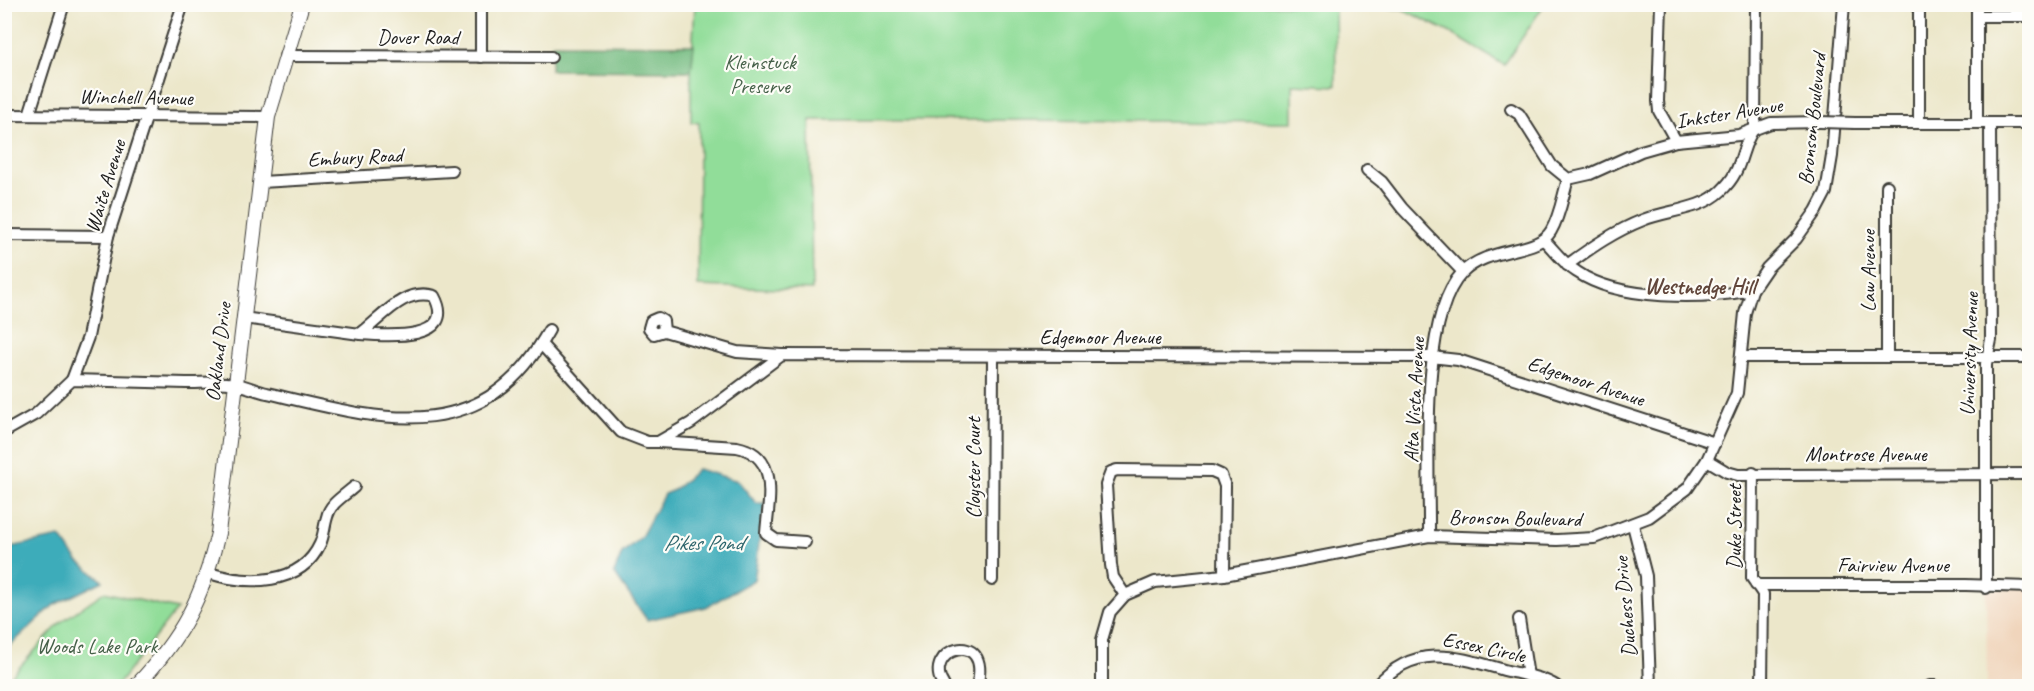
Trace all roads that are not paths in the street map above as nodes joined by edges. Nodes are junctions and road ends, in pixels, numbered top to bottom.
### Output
1 (64, 4) edge
2 (183, 4) edge
3 (303, 4) edge
4 (481, 4) edge
5 (1661, 4) edge
6 (1756, 4) edge
7 (1844, 4) edge
8 (1919, 4) edge
9 (1978, 10) edge
10 (2030, 16) edge
11 (285, 56) junction
12 (481, 57) junction
13 (551, 57) dead end
14 (1511, 109) dead end
15 (4, 115) edge
16 (28, 115) junction
17 (147, 117) junction
18 (268, 117) junction
19 (1919, 123) junction
20 (1977, 123) junction
21 (1990, 123) junction
22 (2030, 123) edge
23 (1755, 127) junction
24 (1676, 141) junction
25 (1367, 170) dead end
26 (452, 171) dead end
27 (1568, 179) junction
28 (261, 182) junction
29 (1887, 186) dead end
30 (4, 235) edge
31 (108, 236) junction
32 (1545, 240) junction
33 (1567, 265) junction
34 (1462, 273) junction
35 (1752, 290) junction
36 (243, 318) junction
37 (549, 330) dead end
38 (663, 331) dead end
39 (360, 334) junction
40 (541, 344) junction
41 (782, 355) junction
42 (993, 356) junction
43 (1431, 357) junction
44 (1741, 357) junction
45 (1887, 357) junction
46 (1989, 357) junction
47 (2030, 357) edge
48 (72, 380) junction
49 (235, 384) junction
50 (4, 432) edge
51 (658, 442) junction
52 (1715, 443) junction
53 (1707, 460) junction
54 (1753, 473) junction
55 (1986, 474) junction
56 (2030, 474) edge
57 (354, 487) dead end
58 (1633, 525) junction
59 (1428, 536) junction
60 (805, 542) dead end
61 (209, 573) junction
62 (1224, 575) junction
63 (992, 580) dead end
64 (1756, 585) junction
65 (2030, 587) edge
66 (1986, 588) junction
67 (1125, 595) junction
68 (1519, 619) dead end
69 (1528, 676) junction
70 (136, 687) edge
71 (944, 687) edge
72 (977, 687) edge
73 (1102, 687) edge
74 (1376, 687) edge
75 (1556, 687) edge
76 (1650, 687) edge
77 (1762, 687) edge
78 (1930, 687) edge
79 (1935, 687) edge

1 - 16 street
2 - 17 street, Waite Avenue
3 - 11 main road, Oakland Drive
4 - 12 street
5 - 24 street
6 - 23 street
7 - 35 street, Bronson Boulevard
8 - 19 street
9 - 10 street
9 - 20 street
11 - 12 street, Dover Road
11 - 18 main road, Oakland Drive
12 - 13 street, Dover Road
14 - 27 street
15 - 16 street, Winchell Avenue
16 - 17 street, Winchell Avenue
17 - 18 street, Winchell Avenue
17 - 31 street, Waite Avenue
18 - 28 main road, Oakland Drive
19 - 20 street, Inkster Avenue
19 - 23 street, Inkster Avenue, bridge
20 - 21 street, Inkster Avenue
21 - 22 street, Inkster Avenue
21 - 46 street, University Avenue
23 - 24 street, Inkster Avenue
23 - 33 street
24 - 27 street, Inkster Avenue
25 - 34 street
26 - 28 street, Embury Road
27 - 32 street
28 - 36 main road, Oakland Drive
29 - 45 street, Law Avenue
30 - 31 street
31 - 48 street, Waite Avenue
32 - 33 street
32 - 34 street
33 - 35 street
34 - 43 street, Alta Vista Avenue
35 - 44 street, Bronson Boulevard
36 - 39 street
36 - 49 main road, Oakland Drive
37 - 40 street
38 - 41 street, Edgemoor Avenue
39 - 39 street
40 - 49 street
40 - 51 street
41 - 42 street, Edgemoor Avenue
41 - 51 street
42 - 43 street, Edgemoor Avenue
42 - 63 street, Cloyster Court
43 - 52 street, Edgemoor Avenue
43 - 59 street, Alta Vista Avenue
44 - 45 street
44 - 52 street, Bronson Boulevard
45 - 46 street
46 - 47 street
46 - 55 street, University Avenue
48 - 49 street
48 - 50 street
49 - 61 main road, Oakland Drive
51 - 60 street
52 - 53 street, Bronson Boulevard
53 - 54 street, Montrose Avenue
53 - 58 street, Bronson Boulevard
54 - 55 street, Montrose Avenue
54 - 64 street, Duke Street
55 - 56 street, Montrose Avenue
55 - 66 street, University Avenue
57 - 61 street
58 - 59 street, Bronson Boulevard
58 - 76 street, Duchess Drive
59 - 62 street, Bronson Boulevard
61 - 70 main road, Oakland Drive
62 - 67 street, Bronson Boulevard
62 - 67 street
64 - 66 street, Fairview Avenue
64 - 77 street, Duke Street
65 - 66 street, Fairview Avenue
67 - 73 street
68 - 69 street
69 - 74 street, Essex Circle
69 - 75 street, Essex Circle
71 - 72 street
78 - 79 street

